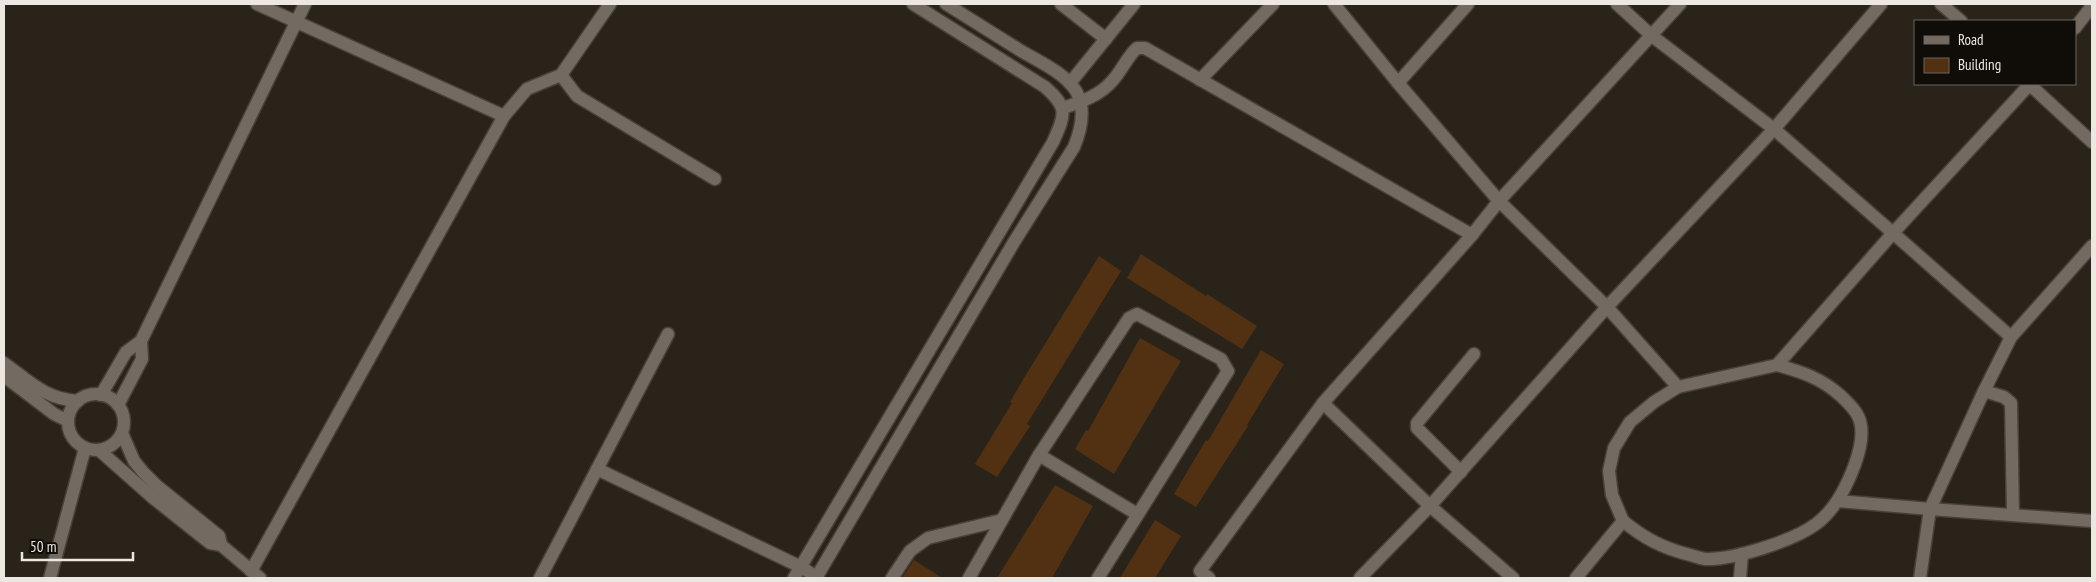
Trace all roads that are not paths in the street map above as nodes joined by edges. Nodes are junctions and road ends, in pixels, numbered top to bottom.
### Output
1 (257, 4) edge
2 (305, 4) edge
3 (610, 4) edge
4 (913, 4) edge
5 (946, 4) edge
6 (1062, 4) edge
7 (1134, 4) edge
8 (1334, 4) edge
9 (1468, 4) edge
10 (1617, 4) edge
11 (1680, 4) edge
12 (1880, 4) edge
13 (1942, 4) edge
14 (1266, 6) edge
15 (2092, 6) edge
16 (1960, 20) edge
17 (296, 22) junction
18 (2076, 27) edge
19 (1652, 36) junction
20 (1106, 39) junction
21 (561, 74) junction
22 (1200, 80) junction
23 (1070, 83) junction
24 (1398, 83) junction
25 (2028, 85) edge
26 (2030, 85) edge
27 (1080, 103) junction
28 (1063, 108) junction
29 (504, 116) junction
30 (1774, 129) junction
31 (2092, 142) edge
32 (715, 178) dead end
33 (1499, 201) junction
34 (1893, 234) junction
35 (1472, 235) junction
36 (2092, 246) edge
37 (1607, 307) junction
38 (943, 328) junction
39 (668, 334) dead end
40 (958, 337) junction
41 (2012, 337) junction
42 (141, 341) junction
43 (1474, 354) dead end
44 (4, 363) edge
45 (1777, 365) junction
46 (4, 376) edge
47 (1678, 387) junction
48 (1984, 390) junction
49 (101, 395) junction
50 (78, 400) junction
51 (1324, 403) junction
52 (118, 405) junction
53 (68, 421) junction
54 (122, 433) junction
55 (85, 448) junction
56 (100, 450) junction
57 (1039, 455) junction
58 (597, 469) junction
59 (1461, 472) junction
60 (1838, 501) junction
61 (1430, 506) junction
62 (1930, 509) junction
63 (1137, 514) junction
64 (2013, 515) junction
65 (1002, 520) junction
66 (2092, 520) edge
67 (1623, 521) junction
68 (221, 546) junction
69 (1742, 554) junction
70 (801, 567) junction
71 (255, 574) edge
72 (1202, 576) edge
73 (817, 577) edge
74 (50, 578) edge
75 (540, 578) edge
76 (794, 578) edge
77 (892, 578) edge
78 (969, 578) edge
79 (1098, 578) edge
80 (1360, 578) edge
81 (1514, 578) edge
82 (1576, 578) edge
83 (1740, 578) edge
84 (1920, 578) edge

1 - 17 street
2 - 17 street
3 - 21 street
4 - 28 street
5 - 23 street
6 - 20 street
7 - 20 street
8 - 24 street
9 - 24 street
10 - 19 street
11 - 19 street
12 - 30 street
13 - 16 street
14 - 22 street
15 - 18 street
17 - 29 street
17 - 42 street
19 - 30 street
19 - 33 street
20 - 23 street
21 - 29 street
21 - 32 street
22 - 27 street
22 - 35 street
23 - 27 street
24 - 33 street
25 - 34 street
26 - 31 street
27 - 28 street
27 - 40 street
28 - 38 street
29 - 71 street
30 - 34 street
30 - 37 street
33 - 35 street
33 - 37 street
34 - 41 street
34 - 45 street
35 - 51 street
36 - 41 street
37 - 47 street
37 - 59 street
38 - 40 street
38 - 70 street
39 - 58 street
40 - 73 street
41 - 48 street
42 - 49 street
42 - 52 street
43 - 59 street
44 - 50 street
45 - 47 street
45 - 60 street
46 - 53 street
47 - 67 street
48 - 62 street
48 - 64 street
49 - 50 street
49 - 52 street
50 - 53 street
51 - 61 street
51 - 72 street
52 - 54 street
53 - 55 street
54 - 56 street
54 - 68 street
55 - 56 street
55 - 74 street
56 - 68 street
57 - 63 street
57 - 63 street
57 - 65 street
58 - 70 street
58 - 75 street
59 - 61 street
60 - 62 street
60 - 69 street
61 - 80 street
61 - 81 street
62 - 64 street
62 - 84 street
63 - 79 street
64 - 66 street
65 - 77 street
65 - 78 street
67 - 69 street
67 - 82 street
68 - 71 street
69 - 83 street
70 - 73 street
70 - 76 street

